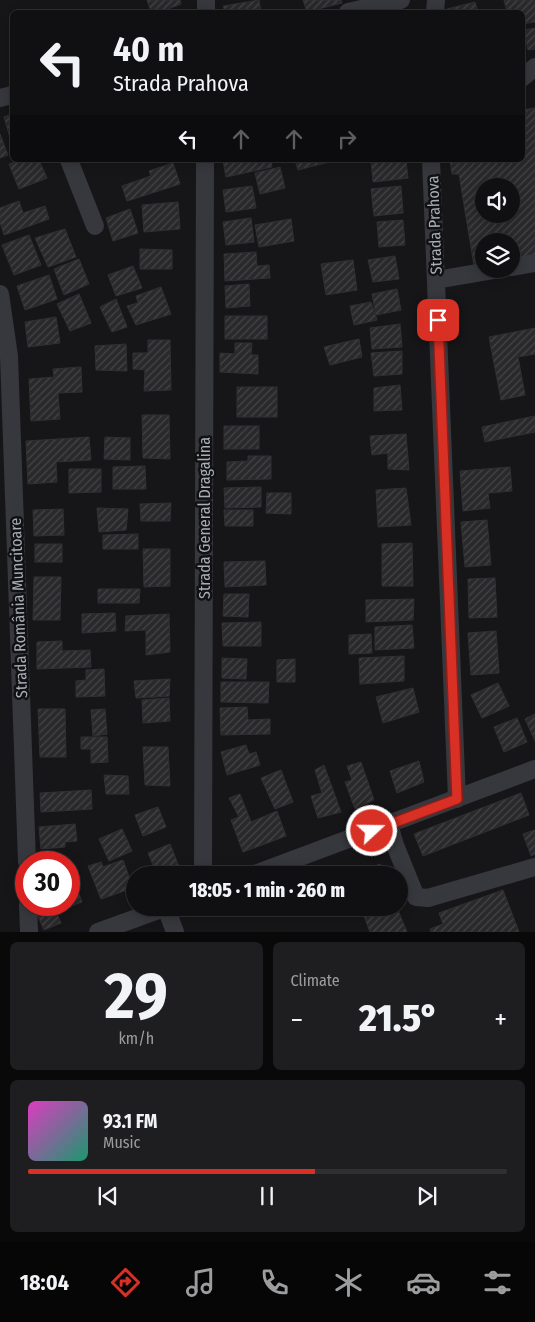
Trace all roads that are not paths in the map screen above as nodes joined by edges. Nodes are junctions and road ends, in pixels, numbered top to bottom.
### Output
1 (401, 0) edge
2 (357, 10) edge
3 (535, 67) edge
4 (525, 75) edge
5 (70, 162) edge
6 (205, 162) edge
7 (431, 162) edge
8 (94, 226) dead end
9 (535, 263) edge
10 (520, 266) edge
11 (475, 273) edge
12 (436, 280) junction
13 (0, 294) edge
14 (535, 769) edge
15 (457, 799) junction
16 (388, 824) junction
17 (27, 851) edge
18 (203, 866) edge
19 (276, 866) edge
20 (535, 866) edge
21 (28, 916) edge
22 (143, 916) edge
23 (168, 916) edge
24 (29, 932) edge
25 (98, 932) edge
26 (175, 932) edge

1 - 2 street
3 - 4 street
5 - 8 street
6 - 18 street, Strada General Dragalina
7 - 12 street, Strada Prahova
9 - 10 street
11 - 12 street
12 - 15 street, Strada Prahova
13 - 17 street, Strada România Muncitoare
14 - 15 street
15 - 16 street
16 - 19 street
16 - 20 street
21 - 24 street
22 - 25 street
23 - 26 street

